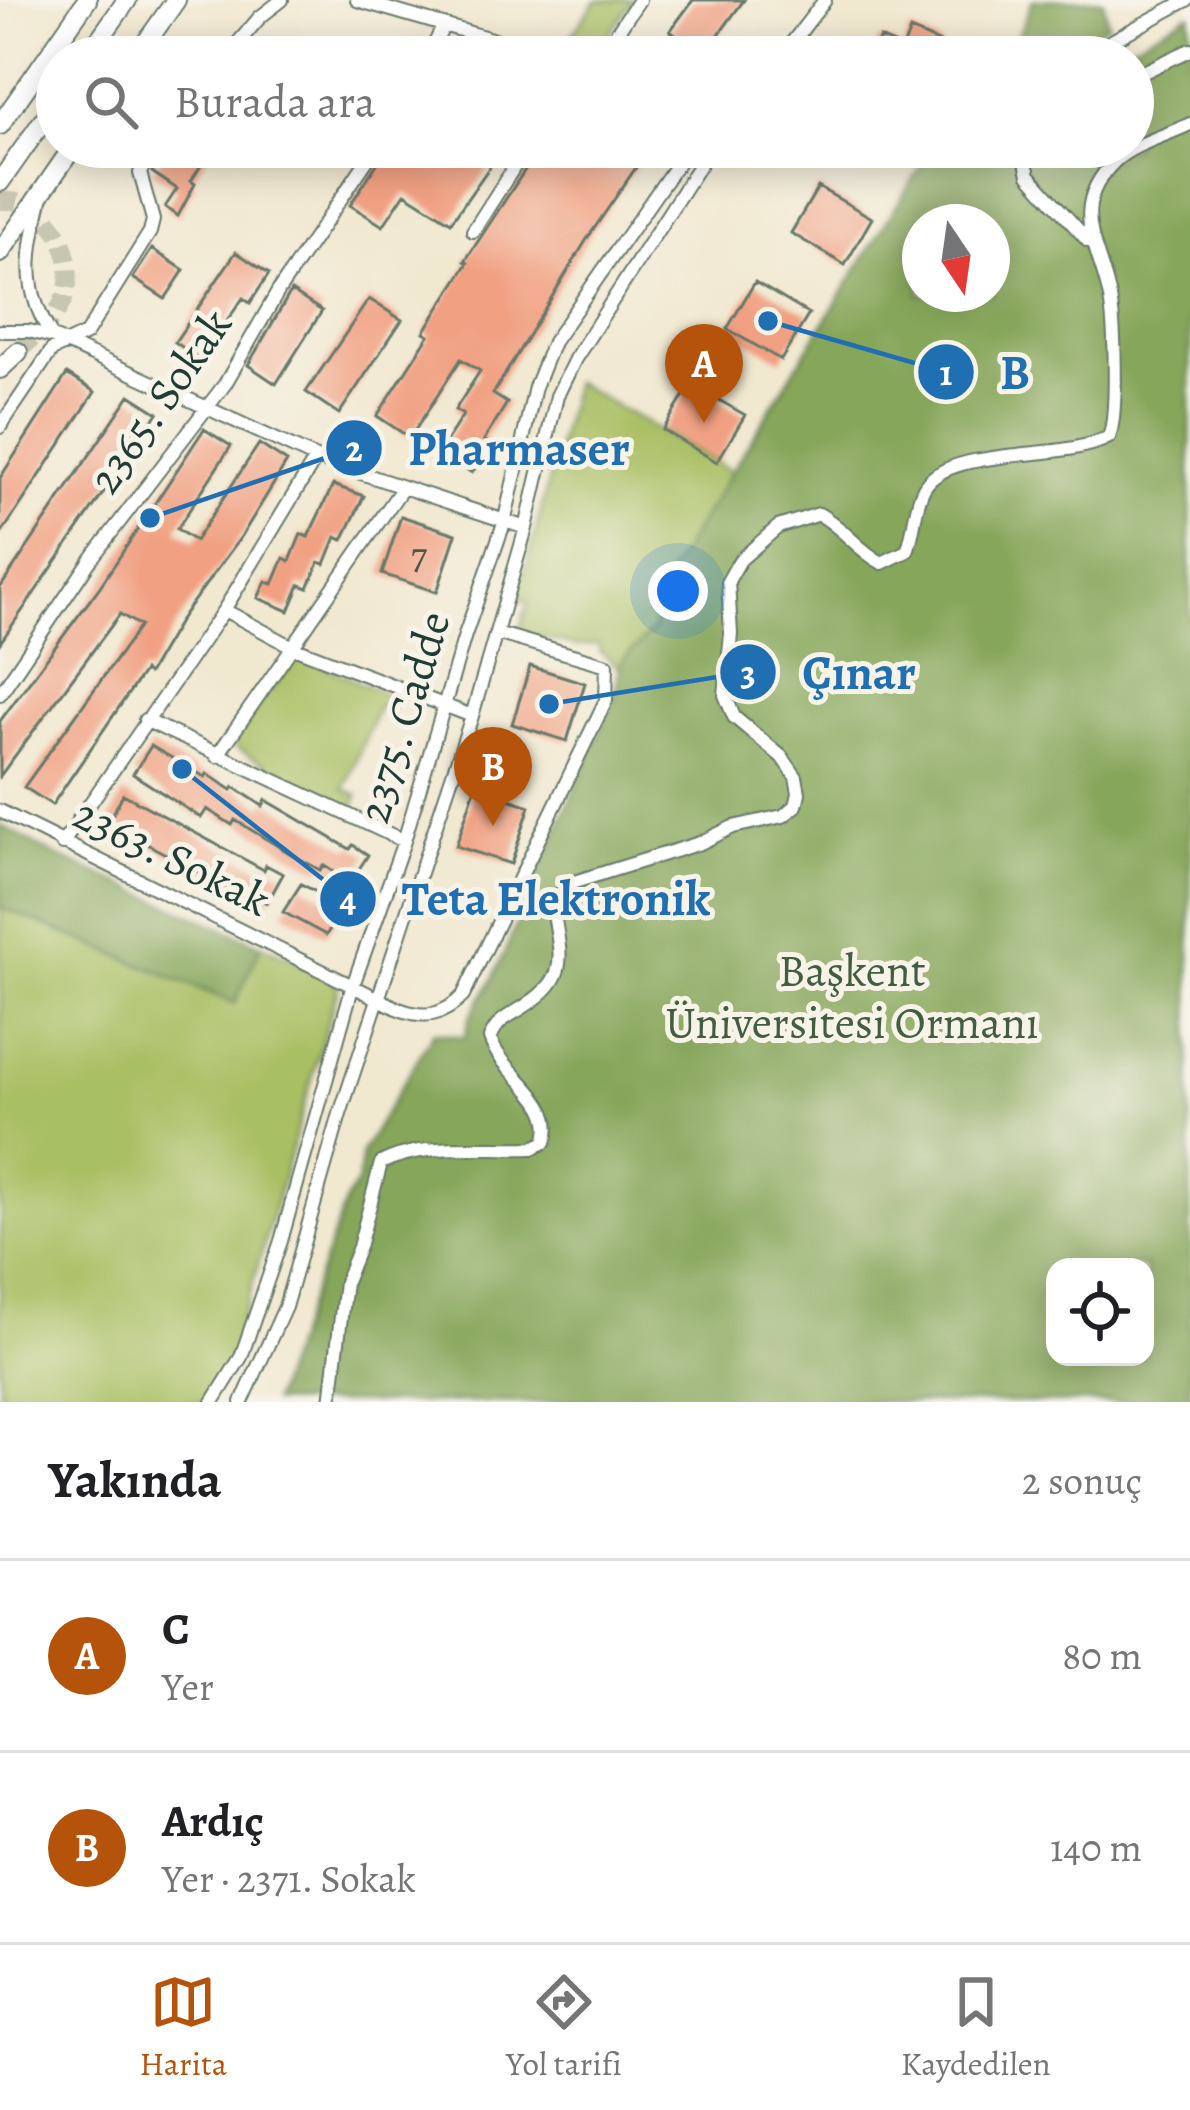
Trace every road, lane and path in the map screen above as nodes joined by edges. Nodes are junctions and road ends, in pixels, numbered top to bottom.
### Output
1 (87, 0) edge
2 (127, 0) edge
3 (176, 0) edge
4 (282, 0) edge
5 (357, 0) edge
6 (639, 0) edge
7 (825, 0) edge
8 (1187, 0) edge
9 (444, 25) junction
10 (62, 36) edge
11 (102, 36) edge
12 (151, 36) edge
13 (244, 36) edge
14 (438, 36) edge
15 (481, 36) edge
16 (614, 36) edge
17 (797, 36) edge
18 (1121, 36) edge
19 (1190, 50) edge
20 (1154, 67) edge
21 (36, 73) edge
22 (1190, 124) edge
23 (0, 125) edge
24 (36, 130) edge
25 (1154, 140) edge
26 (58, 168) edge
27 (142, 168) edge
28 (362, 168) edge
29 (513, 168) edge
30 (675, 168) edge
31 (698, 168) edge
32 (1027, 168) edge
33 (1109, 168) edge
34 (0, 182) edge
35 (44, 189) junction
36 (473, 230) dead end
37 (1092, 247) junction
38 (0, 253) edge
39 (0, 332) edge
40 (59, 340) junction
41 (18, 352) tunnel mouth
42 (0, 369) edge
43 (208, 405) junction
44 (0, 427) edge
45 (316, 458) junction
46 (403, 487) junction
47 (504, 523) junction
48 (526, 528) junction
49 (224, 610) junction
50 (496, 633) junction
51 (293, 647) junction
52 (0, 694) edge
53 (443, 707) junction
54 (472, 716) junction
55 (145, 720) junction
56 (217, 756) junction
57 (0, 812) edge
58 (404, 841) junction
59 (62, 844) junction
60 (352, 988) junction
61 (378, 998) junction
62 (213, 1402) edge
63 (242, 1402) edge
64 (331, 1402) edge

1 - 10 highway
2 - 11 highway
3 - 12 highway
4 - 13 street
5 - 9 street
6 - 16 street
7 - 17 street
8 - 18 street
9 - 14 street
9 - 15 street
19 - 20 street
21 - 23 highway
22 - 25 street
24 - 34 highway
26 - 35 highway
27 - 40 street
28 - 43 street, 2365. Sokak
29 - 36 street
30 - 47 street, 2375. Cadde
31 - 48 street, 2375. Cadde
32 - 37 street
33 - 37 street
35 - 38 highway
35 - 40 street
37 - 64 street
39 - 40 street
40 - 43 street
40 - 44 street
41 - 42 highway
43 - 45 street
43 - 52 street, 2365. Sokak
45 - 46 street
45 - 49 street
46 - 47 street
46 - 51 street
47 - 48 street
47 - 53 street, 2375. Cadde
48 - 50 street, 2375. Cadde
49 - 51 street
49 - 55 street
50 - 54 street, 2375. Cadde
50 - 61 street, 2363. Sokak
51 - 53 street
51 - 56 street
53 - 54 street
53 - 58 street, 2375. Cadde
54 - 61 street, 2375. Cadde
55 - 56 street
55 - 59 street
56 - 58 street
57 - 59 street, 2363. Sokak
58 - 60 street, 2375. Cadde
59 - 60 street, 2363. Sokak
60 - 61 street, 2363. Sokak
60 - 62 street, 2375. Cadde
61 - 63 street, 2375. Cadde

